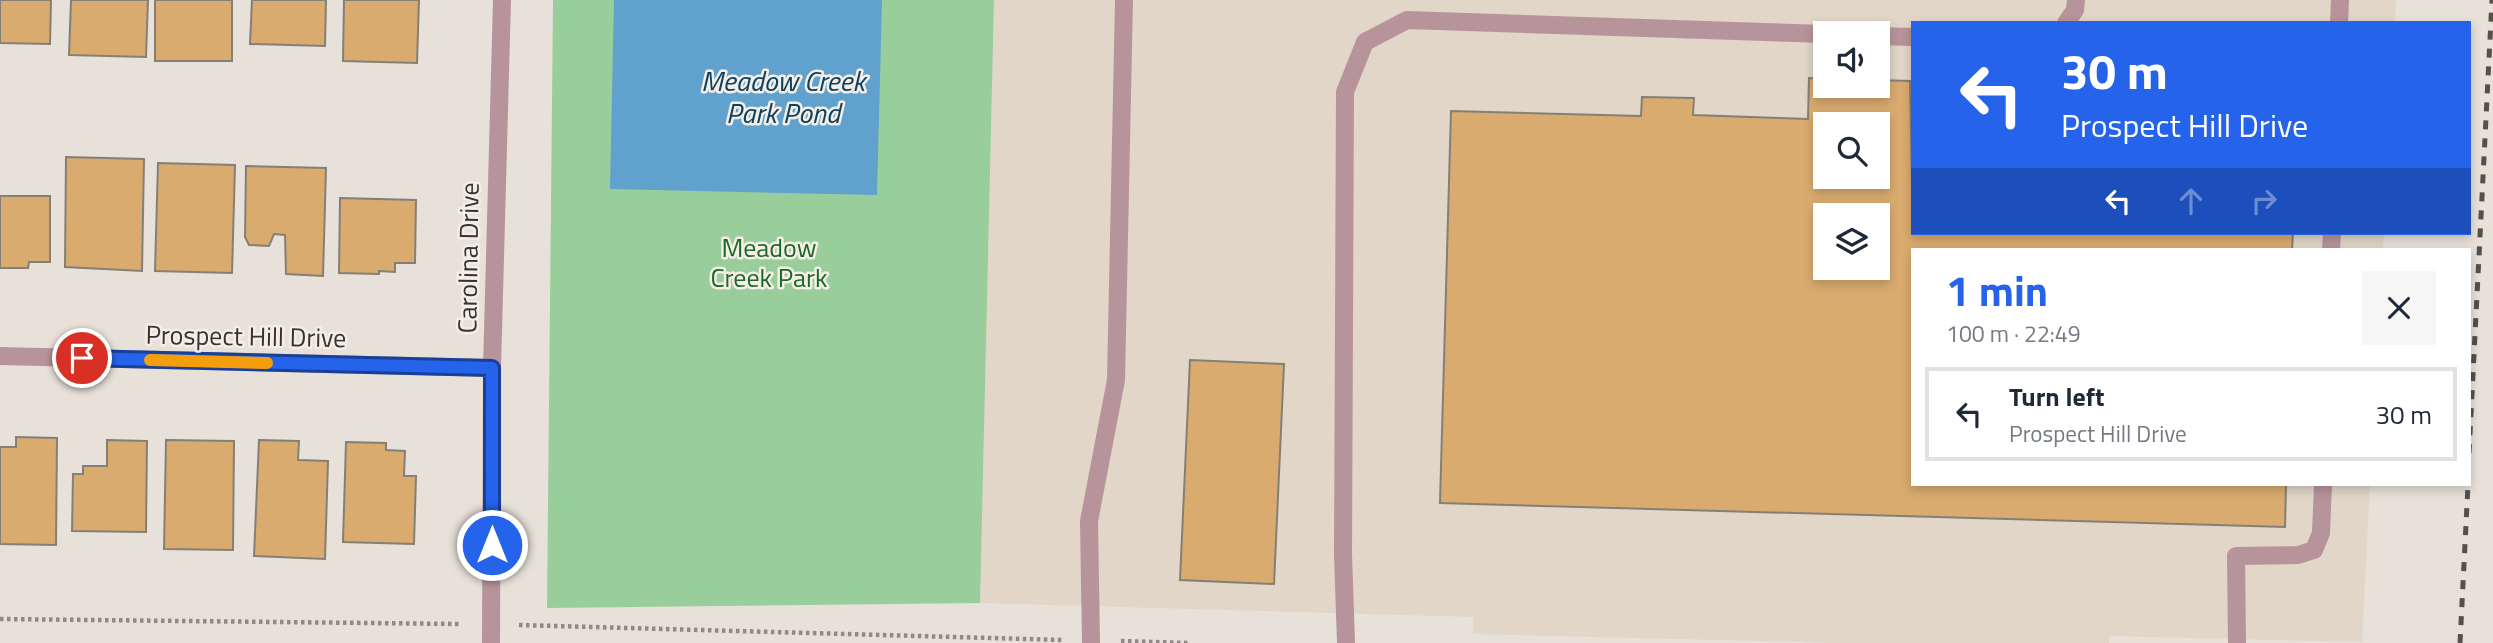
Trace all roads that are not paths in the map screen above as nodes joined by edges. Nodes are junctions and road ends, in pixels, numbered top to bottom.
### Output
1 (502, 0) edge
2 (1124, 0) edge
3 (2076, 0) edge
4 (2340, 0) edge
5 (2067, 21) edge
6 (2339, 21) edge
7 (1813, 34) edge
8 (1890, 36) edge
9 (1911, 37) edge
10 (0, 356) edge
11 (492, 368) junction
12 (2323, 486) edge
13 (1091, 642) edge
14 (491, 643) edge
15 (1346, 643) edge
16 (2236, 643) edge

1 - 11 street, Carolina Drive
2 - 13 street
3 - 5 street
4 - 6 street
7 - 15 street
8 - 9 street
10 - 11 street, Prospect Hill Drive
11 - 14 street, Carolina Drive
12 - 16 street

